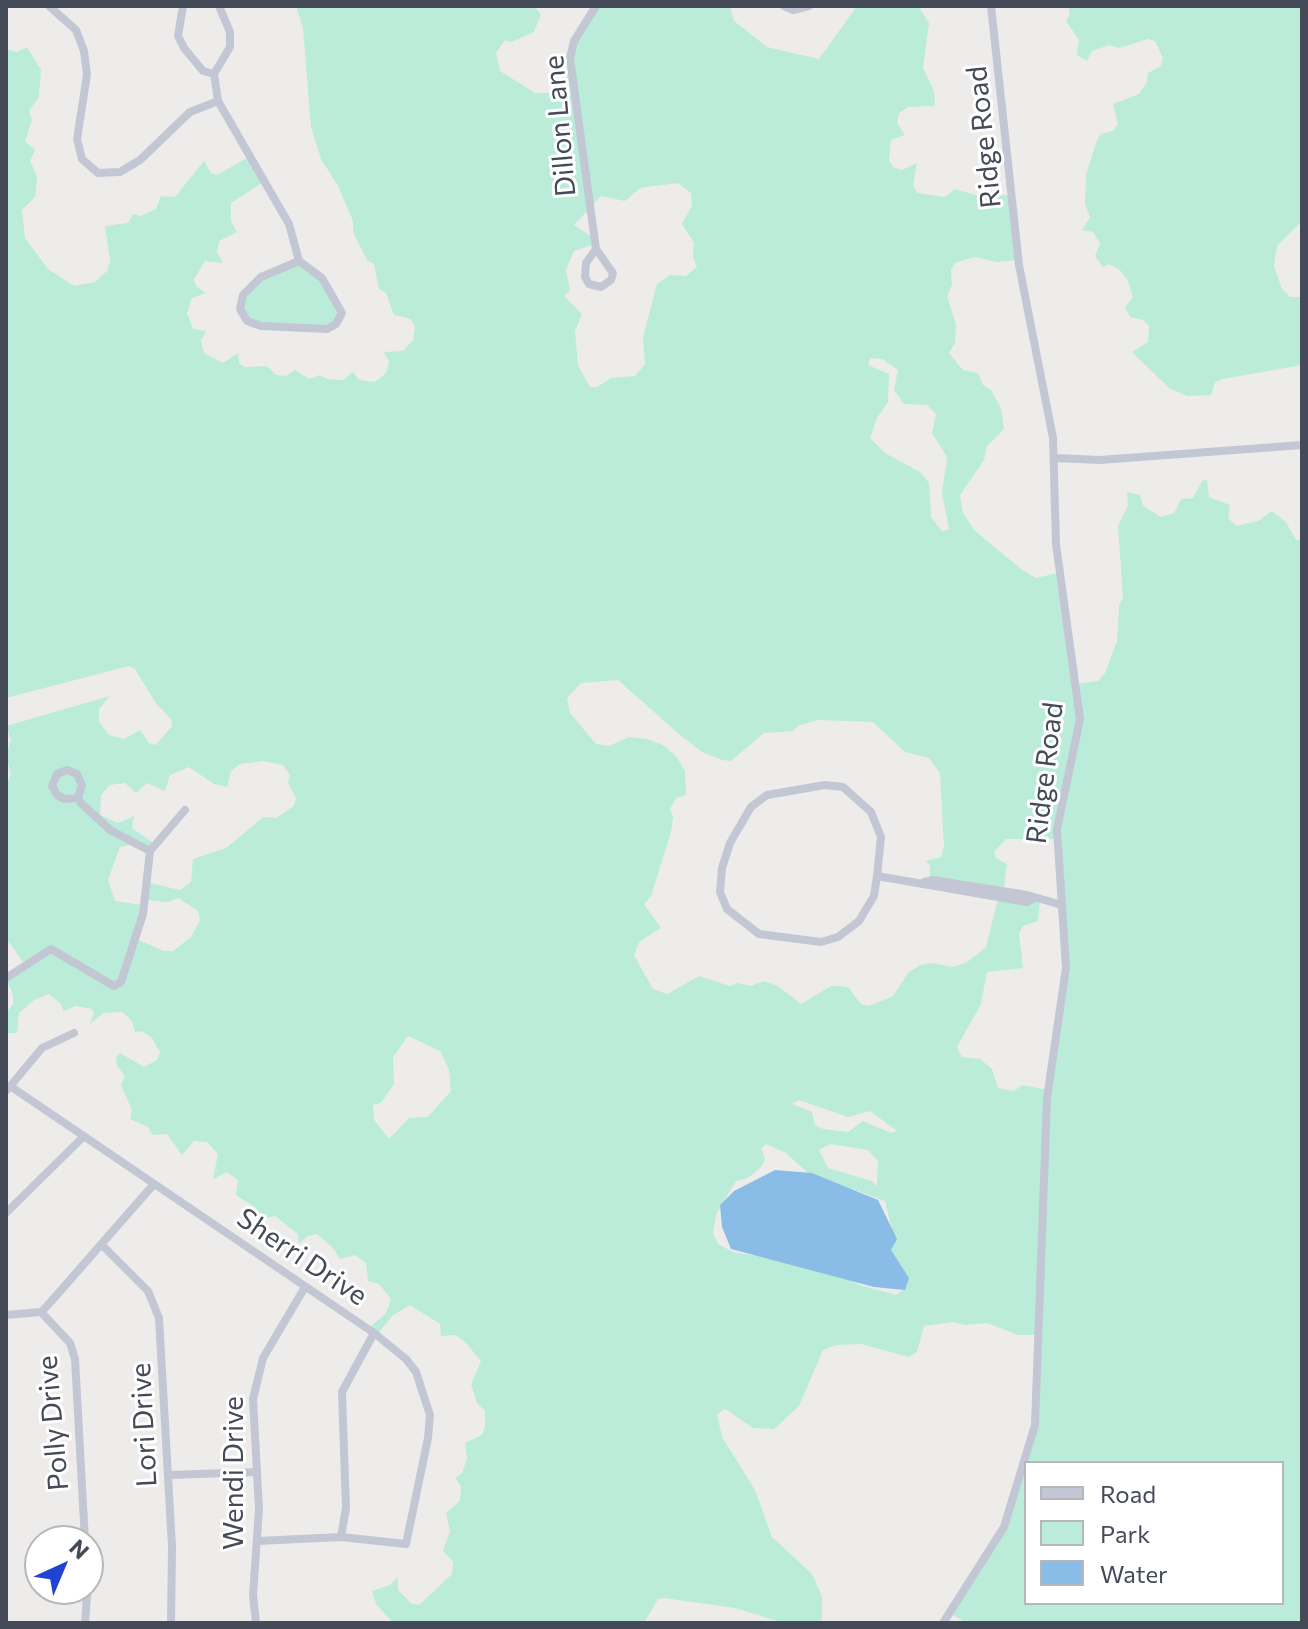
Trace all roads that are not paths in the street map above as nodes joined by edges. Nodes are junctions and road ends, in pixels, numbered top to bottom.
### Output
1 (49, 6) edge
2 (183, 6) edge
3 (219, 6) edge
4 (596, 6) edge
5 (784, 6) edge
6 (809, 6) edge
7 (991, 6) edge
8 (214, 74) junction
9 (218, 101) junction
10 (596, 249) junction
11 (299, 261) junction
12 (1302, 445) edge
13 (1055, 458) junction
14 (78, 798) dead end
15 (185, 810) dead end
16 (150, 851) junction
17 (877, 876) junction
18 (1062, 905) junction
19 (6, 978) edge
20 (74, 1033) dead end
21 (8, 1088) edge
22 (84, 1136) junction
23 (154, 1184) junction
24 (6, 1213) edge
25 (103, 1246) junction
26 (305, 1287) junction
27 (41, 1312) junction
28 (6, 1315) edge
29 (374, 1333) junction
30 (1024, 1461) edge
31 (1024, 1461) edge
32 (257, 1472) junction
33 (169, 1475) junction
34 (84, 1525) edge
35 (341, 1537) junction
36 (258, 1541) junction
37 (171, 1623) edge
38 (256, 1623) edge
39 (943, 1623) edge

1 - 9 street
2 - 8 street
3 - 8 street
4 - 10 street, Dillon Lane
5 - 6 street
7 - 13 street, Ridge Road
8 - 9 street
9 - 11 street
10 - 10 street, Dillon Lane
11 - 11 street
12 - 13 street
13 - 18 street, Ridge Road
14 - 16 street
15 - 16 street
16 - 19 street
17 - 17 street
17 - 18 street
18 - 31 street, Ridge Road
20 - 21 street
21 - 22 street, Sherri Drive
22 - 23 street, Sherri Drive
22 - 24 street
23 - 25 street
23 - 26 street, Sherri Drive
25 - 27 street
25 - 33 street, Lori Drive
26 - 29 street, Sherri Drive
26 - 32 street, Wendi Drive
27 - 28 street
27 - 34 street, Polly Drive
29 - 35 street
29 - 35 street, Sherri Drive
30 - 39 street, Ridge Road
32 - 33 street
32 - 36 street, Wendi Drive
33 - 37 street, Lori Drive
35 - 36 street
36 - 38 street, Wendi Drive

